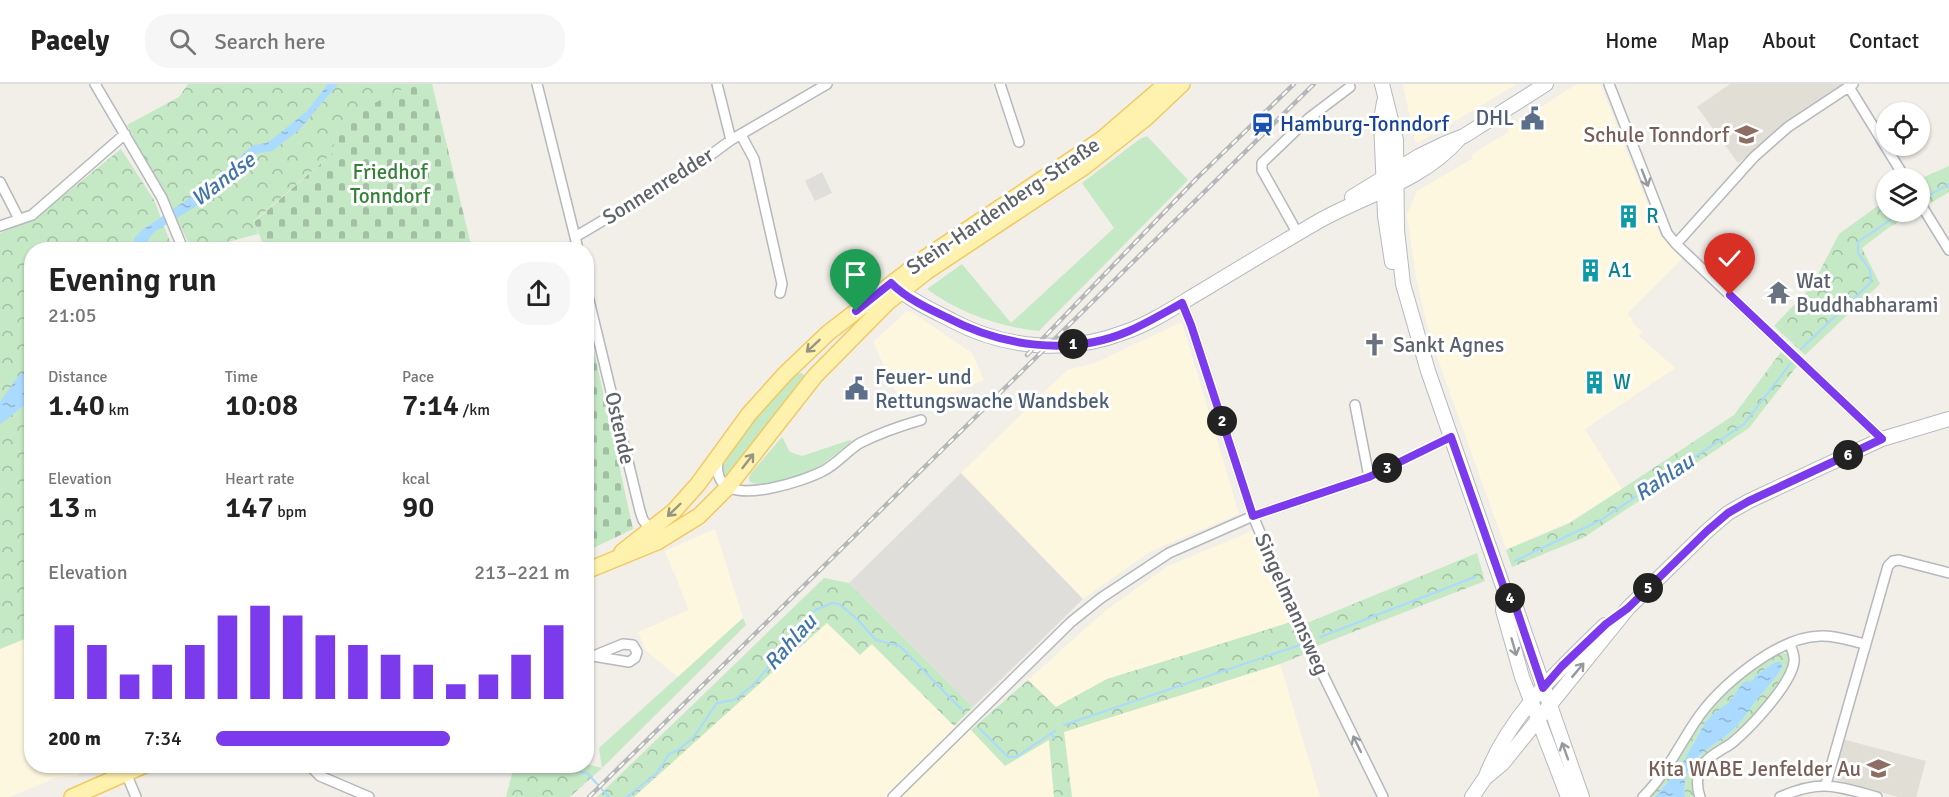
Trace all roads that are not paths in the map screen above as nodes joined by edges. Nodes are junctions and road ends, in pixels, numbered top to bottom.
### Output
1 (95, 84) edge
2 (537, 84) edge
3 (717, 84) edge
4 (827, 84) edge
5 (1000, 84) edge
6 (1166, 84) edge
7 (1182, 84) edge
8 (1546, 84) edge
9 (1609, 84) edge
10 (1851, 85) edge
11 (1350, 87) dead end
12 (1383, 90) edge
13 (125, 134) junction
14 (741, 135) junction
15 (1459, 139) junction
16 (731, 140) junction
17 (1019, 142) dead end
18 (1899, 168) edge
19 (1397, 169) junction
20 (0, 182) edge
21 (1388, 185) junction
22 (19, 219) junction
23 (1930, 219) edge
24 (0, 226) edge
25 (1298, 234) junction
26 (575, 237) junction
27 (181, 242) edge
28 (576, 242) edge
29 (1676, 244) junction
30 (1949, 250) edge
31 (896, 287) junction
32 (780, 293) dead end
33 (1182, 303) junction
34 (594, 321) edge
35 (1354, 405) dead end
36 (1949, 419) edge
37 (921, 420) dead end
38 (1451, 437) junction
39 (1882, 439) junction
40 (718, 454) junction
41 (1369, 477) junction
42 (698, 484) junction
43 (725, 485) junction
44 (1253, 516) junction
45 (651, 530) junction
46 (615, 558) junction
47 (594, 567) edge
48 (1949, 573) edge
49 (1505, 591) junction
50 (1628, 608) junction
51 (1790, 644) junction
52 (1865, 644) junction
53 (1543, 688) junction
54 (1531, 702) junction
55 (1549, 706) junction
56 (1538, 720) junction
57 (126, 773) joint
58 (317, 773) edge
59 (1485, 778) junction
60 (1826, 784) junction
61 (72, 797) edge
62 (136, 797) edge
63 (369, 797) edge
64 (893, 797) edge
65 (1383, 797) edge
66 (1472, 797) edge
67 (1568, 797) edge
68 (1582, 797) edge
69 (1643, 797) edge
70 (1700, 797) edge
71 (1780, 797) edge
72 (1877, 797) edge

1 - 13 street
2 - 26 street
3 - 16 street
4 - 14 street, Sonnenredder
5 - 17 street
6 - 31 main road, Stein-Hardenberg-Straße
7 - 31 main road, Stein-Hardenberg-Straße
8 - 15 main road
9 -> 29 street
10 - 18 street
10 - 29 street
11 - 25 street
12 - 19 main road
12 - 21 main road
13 - 22 street
13 - 27 street
14 - 16 street, Sonnenredder
14 - 32 street
15 - 19 main road
15 - 21 main road
16 - 26 street, Sonnenredder
19 - 21 main road
20 - 22 street
21 - 25 main road
21 - 38 main road
22 - 24 street
23 - 30 street
25 - 33 main road
26 - 28 street
29 - 39 street
31 - 33 main road
31 -> 40 main road, Stein-Hardenberg-Straße
43 -> 31 main road, Stein-Hardenberg-Straße
33 - 44 street, Singelmannsweg
34 - 45 street, Ostende
35 - 41 street
36 - 39 main road
37 - 43 street
38 - 41 street
38 - 49 main road
39 - 50 main road
40 - 42 main road, Stein-Hardenberg-Straße
40 - 43 street
41 - 44 street
42 - 43 street
42 -> 45 main road, Stein-Hardenberg-Straße
43 - 46 main road, Stein-Hardenberg-Straße
44 - 64 street
65 -> 44 street, Singelmannsweg
45 - 46 main road, Stein-Hardenberg-Straße
46 - 47 main road
48 - 52 street
49 - 53 main road
49 -> 54 main road
50 - 53 main road
55 -> 50 main road
51 - 52 street
51 - 69 street
51 - 70 street
52 - 60 street
53 - 54 main road
53 - 55 main road
54 - 56 main road
54 - 59 main road
55 - 56 main road
68 -> 55 main road
56 - 59 main road
56 - 67 main road
57 - 61 main road
57 - 62 street
58 - 63 street
59 - 66 main road
60 - 71 street
60 - 72 street

